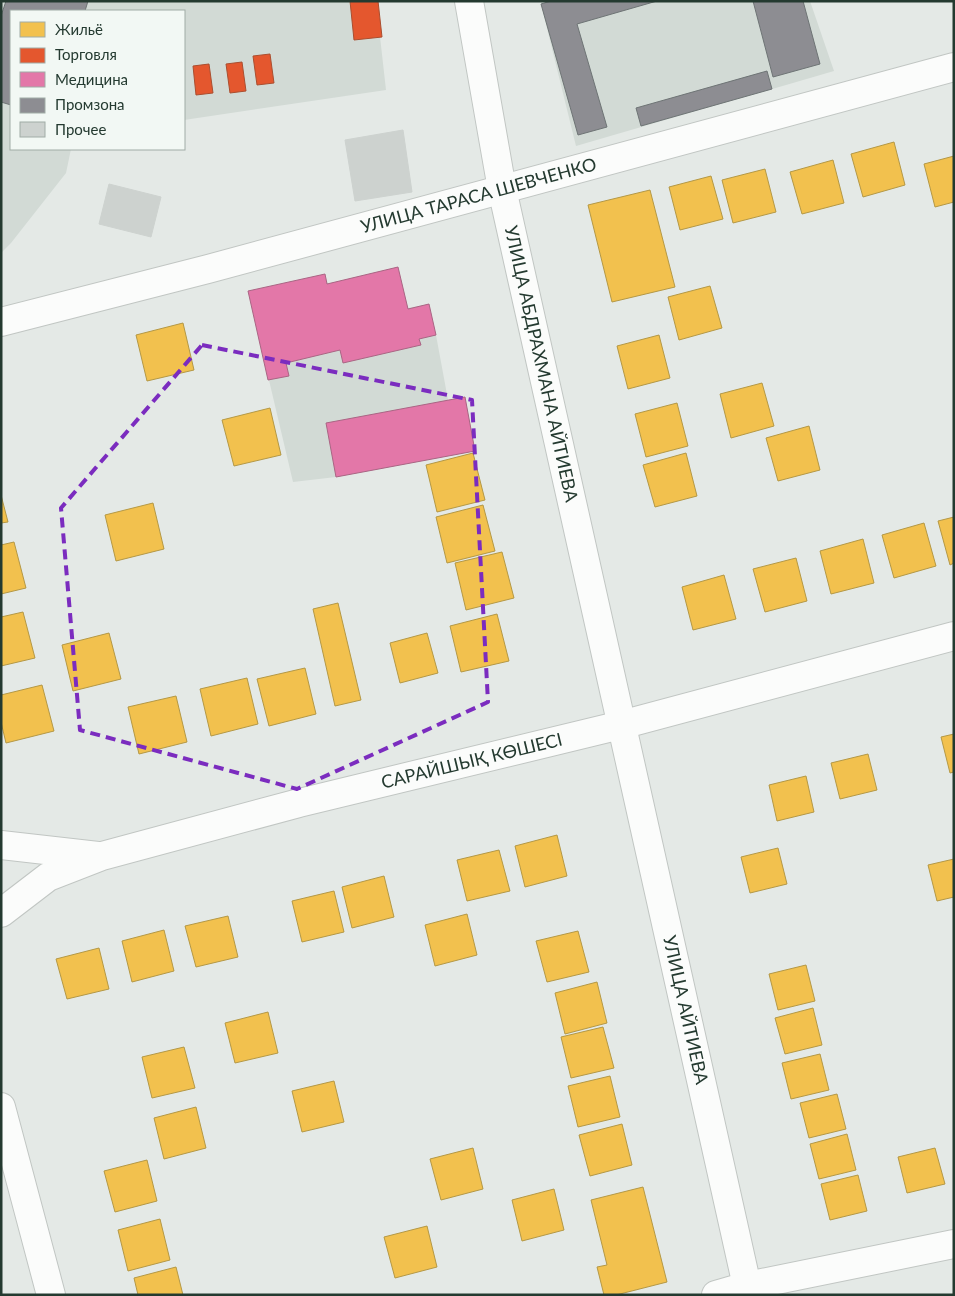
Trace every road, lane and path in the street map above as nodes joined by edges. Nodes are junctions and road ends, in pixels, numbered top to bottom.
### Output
1 (469, 1) edge
2 (954, 67) edge
3 (502, 189) junction
4 (1, 322) edge
5 (954, 636) edge
6 (621, 725) junction
7 (1, 845) edge
8 (102, 856) junction
9 (1, 913) edge
10 (1, 1107) edge
11 (954, 1244) edge
12 (748, 1291) edge
13 (51, 1295) edge
14 (716, 1295) edge

1 - 3 street, УЛИЦА АБДРАХМАНА АЙТИЕВА
2 - 3 street, УЛИЦА ТАРАСА ШЕВЧЕНКО
3 - 4 street, УЛИЦА ТАРАСА ШЕВЧЕНКО
3 - 6 street, УЛИЦА АБДРАХМАНА АЙТИЕВА
5 - 6 street, САРАЙШЫҚ КӨШЕСІ
6 - 8 street, САРАЙШЫҚ КӨШЕСІ
6 - 12 street, УЛИЦА АЙТИЕВА
7 - 8 street
8 - 9 street, САРАЙШЫҚ КӨШЕСІ
10 - 13 street
11 - 12 street
12 - 14 street

